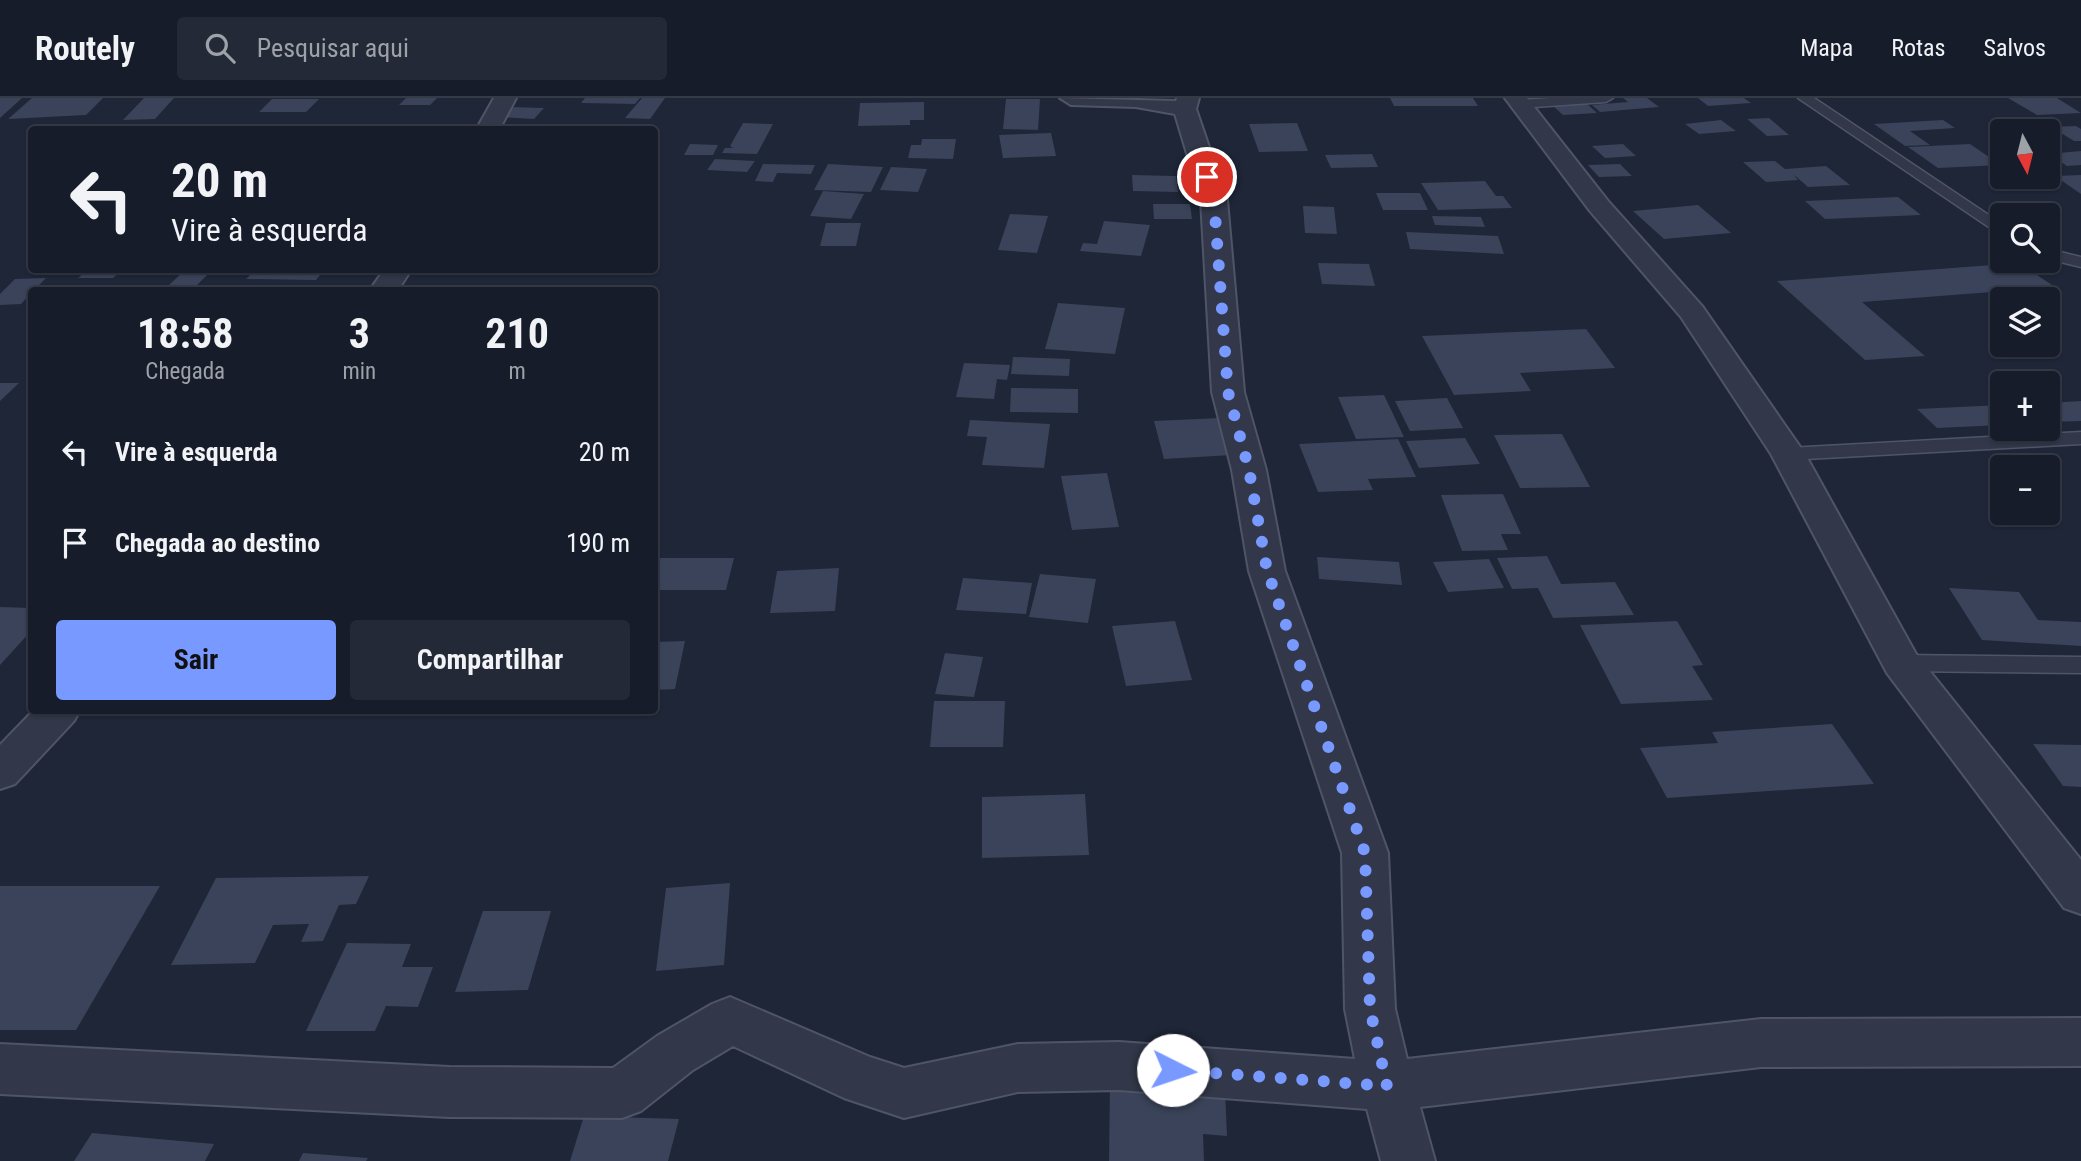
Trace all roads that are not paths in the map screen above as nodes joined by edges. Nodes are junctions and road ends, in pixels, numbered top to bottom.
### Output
1 (505, 98) edge
2 (1071, 98) edge
3 (1606, 98) edge
4 (1805, 98) edge
5 (1519, 101) edge
6 (1186, 103) edge
7 (488, 126) edge
8 (1990, 223) edge
9 (2060, 257) edge
10 (2081, 262) edge
11 (2081, 438) edge
12 (1788, 454) junction
13 (1901, 663) junction
14 (2081, 664) edge
15 (56, 714) edge
16 (0, 772) edge
17 (2081, 894) edge
18 (2081, 1042) edge
19 (0, 1069) edge
20 (1387, 1086) junction
21 (1408, 1161) edge

1 - 7 street
2 - 6 street
3 - 5 lane
4 - 8 lane
5 - 12 street
6 - 20 street
9 - 10 lane
11 - 12 lane
12 - 13 street
13 - 14 lane
13 - 17 street
15 - 16 street
18 - 20 street
19 - 20 street
20 - 21 street

